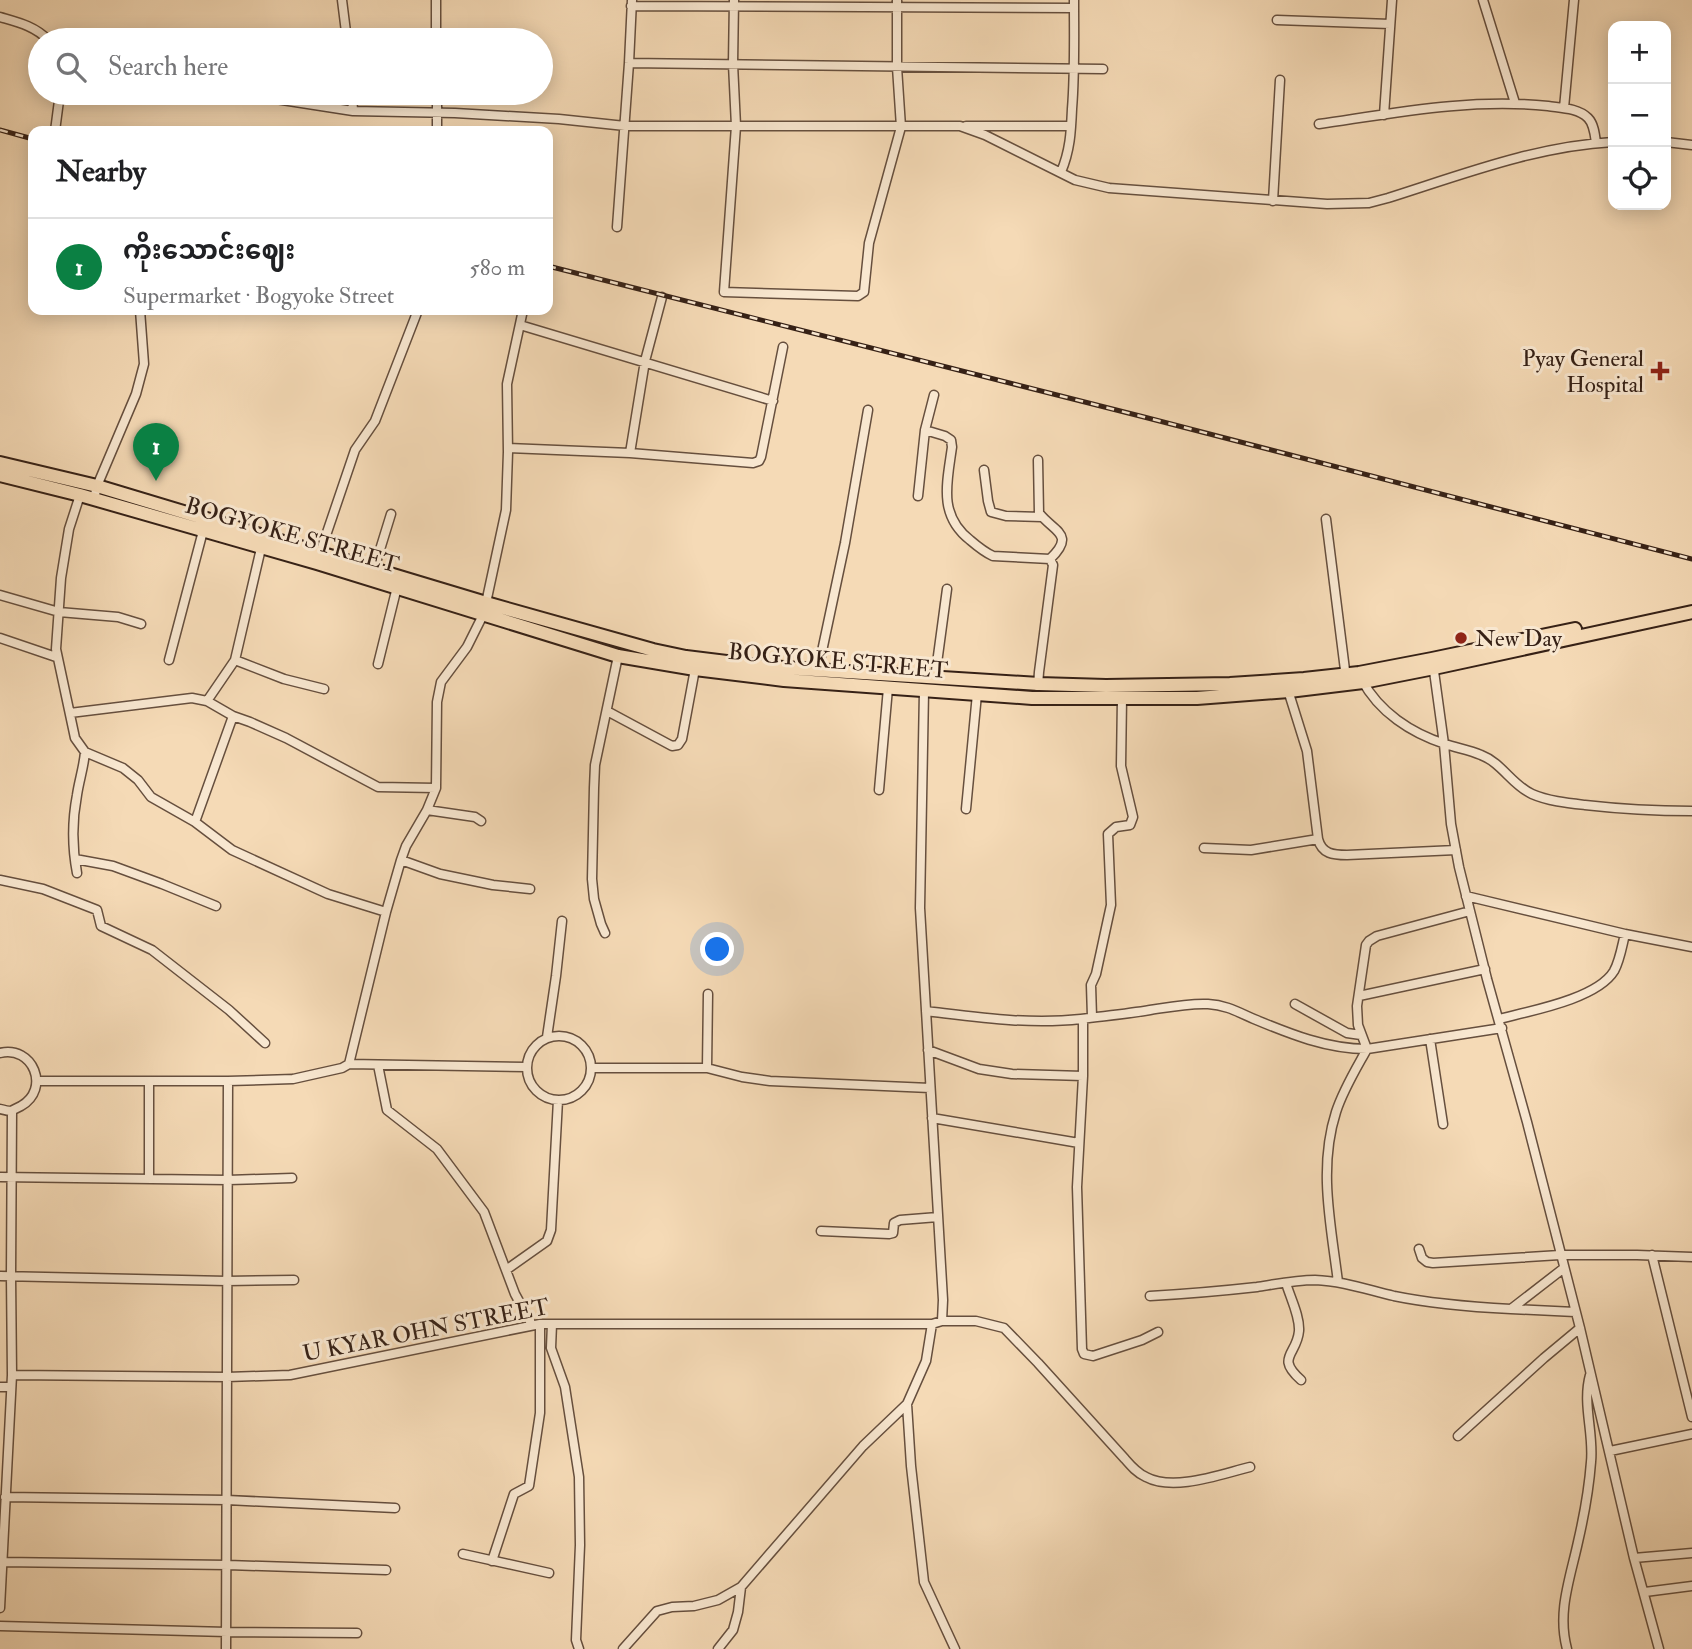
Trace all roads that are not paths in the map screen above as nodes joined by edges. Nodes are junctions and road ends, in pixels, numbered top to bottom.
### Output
1 (342, 0) edge
2 (436, 0) edge
3 (1392, 0) edge
4 (1483, 0) edge
5 (1574, 0) edge
6 (631, 3) edge
7 (734, 3) edge
8 (897, 4) edge
9 (1074, 4) edge
10 (0, 17) edge
11 (1277, 20) dead end
12 (1390, 24) junction
13 (31, 28) edge
14 (346, 28) edge
15 (436, 28) edge
16 (629, 63) junction
17 (733, 64) junction
18 (897, 66) junction
19 (1102, 69) dead end
20 (1075, 70) junction
21 (1280, 80) dead end
22 (1515, 103) junction
23 (58, 105) edge
24 (314, 105) edge
25 (353, 105) edge
26 (436, 105) edge
27 (1564, 108) junction
28 (353, 111) junction
29 (436, 113) junction
30 (1384, 115) junction
31 (1318, 124) dead end
32 (56, 126) edge
33 (437, 126) edge
34 (625, 126) junction
35 (736, 126) junction
36 (960, 126) junction
37 (1071, 126) junction
38 (901, 127) junction
39 (1608, 142) edge
40 (1596, 143) junction
41 (1671, 143) edge
42 (1692, 145) edge
43 (1061, 172) junction
44 (1273, 201) junction
45 (617, 227) dead end
46 (662, 297) dead end
47 (140, 315) edge
48 (416, 315) edge
49 (522, 315) edge
50 (520, 325) junction
51 (783, 347) dead end
52 (645, 361) junction
53 (934, 396) dead end
54 (773, 401) junction
55 (868, 410) dead end
56 (925, 430) junction
57 (508, 448) junction
58 (630, 453) junction
59 (1038, 460) dead end
60 (0, 463) edge
61 (984, 470) dead end
62 (0, 475) edge
63 (96, 493) junction
64 (80, 495) junction
65 (919, 496) dead end
66 (391, 514) dead end
67 (1042, 517) junction
68 (1326, 519) dead end
69 (203, 531) junction
70 (262, 541) junction
71 (318, 557) junction
72 (1050, 559) junction
73 (374, 569) junction
74 (397, 586) junction
75 (947, 589) dead end
76 (0, 595) edge
77 (1692, 604) edge
78 (484, 609) junction
79 (59, 612) junction
80 (1692, 612) edge
81 (141, 624) dead end
82 (1620, 624) junction
83 (0, 638) edge
84 (618, 656) junction
85 (56, 657) junction
86 (169, 660) dead end
87 (235, 660) junction
88 (378, 664) dead end
89 (1433, 664) junction
90 (695, 669) junction
91 (818, 670) junction
92 (935, 678) junction
93 (1354, 678) junction
94 (1039, 684) junction
95 (1287, 686) junction
96 (888, 688) junction
97 (324, 689) dead end
98 (924, 691) junction
99 (977, 694) junction
100 (1038, 698) junction
101 (1122, 698) junction
102 (207, 701) junction
103 (607, 711) junction
104 (70, 713) junction
105 (233, 716) junction
106 (1444, 744) junction
107 (85, 751) junction
108 (436, 788) junction
109 (879, 790) dead end
110 (966, 809) dead end
111 (427, 810) junction
112 (1692, 811) edge
113 (481, 821) dead end
114 (195, 822) junction
115 (1318, 839) junction
116 (1204, 848) dead end
117 (1455, 850) junction
118 (75, 859) junction
119 (401, 859) junction
120 (77, 873) dead end
121 (0, 880) edge
122 (530, 889) dead end
123 (1466, 895) junction
124 (216, 906) dead end
125 (1470, 911) junction
126 (386, 912) junction
127 (562, 921) dead end
128 (605, 933) dead end
129 (1625, 934) junction
130 (1692, 947) edge
131 (1485, 969) junction
132 (708, 993) dead end
133 (1359, 996) junction
134 (1296, 1004) dead end
135 (926, 1011) junction
136 (1088, 1018) junction
137 (1500, 1023) junction
138 (1360, 1035) junction
139 (547, 1037) junction
140 (1430, 1039) junction
141 (265, 1043) dead end
142 (1367, 1049) junction
143 (928, 1050) junction
144 (0, 1053) edge
145 (349, 1064) junction
146 (378, 1065) junction
147 (526, 1067) junction
148 (592, 1068) junction
149 (707, 1068) junction
150 (1083, 1076) junction
151 (37, 1081) junction
152 (149, 1081) junction
153 (228, 1081) junction
154 (930, 1088) junction
155 (558, 1100) junction
156 (0, 1109) edge
157 (12, 1111) junction
158 (932, 1118) junction
159 (1443, 1124) dead end
160 (1080, 1143) junction
161 (0, 1177) edge
162 (12, 1177) junction
163 (292, 1178) dead end
164 (149, 1179) junction
165 (228, 1180) junction
166 (938, 1217) junction
167 (821, 1231) dead end
168 (1419, 1249) dead end
169 (1560, 1255) junction
170 (1652, 1255) junction
171 (1692, 1257) edge
172 (1564, 1268) junction
173 (506, 1270) junction
174 (0, 1276) edge
175 (10, 1276) junction
176 (294, 1280) dead end
177 (227, 1281) junction
178 (1338, 1282) junction
179 (1286, 1283) junction
180 (1150, 1296) dead end
181 (1511, 1309) junction
182 (1575, 1312) junction
183 (942, 1321) junction
184 (536, 1324) junction
185 (552, 1324) junction
186 (932, 1324) junction
187 (1580, 1328) junction
188 (1158, 1332) dead end
189 (1590, 1373) junction
190 (12, 1375) junction
191 (227, 1377) junction
192 (1301, 1380) dead end
193 (0, 1387) edge
194 (11, 1387) junction
195 (907, 1404) junction
196 (1692, 1417) edge
197 (1692, 1434) edge
198 (1458, 1436) dead end
199 (1610, 1451) junction
200 (1251, 1467) dead end
201 (3, 1469) edge
202 (5, 1497) junction
203 (227, 1500) junction
204 (395, 1508) dead end
205 (1, 1546) edge
206 (1692, 1553) edge
207 (463, 1554) dead end
208 (1634, 1558) junction
209 (492, 1561) junction
210 (2, 1562) junction
211 (228, 1564) junction
212 (386, 1570) dead end
213 (549, 1573) dead end
214 (1692, 1586) edge
215 (741, 1587) junction
216 (1644, 1592) junction
217 (0, 1608) edge
218 (0, 1626) edge
219 (227, 1632) junction
220 (357, 1633) dead end
221 (226, 1649) edge
222 (579, 1649) edge
223 (623, 1649) edge
224 (718, 1649) edge
225 (955, 1649) edge
226 (1567, 1649) edge
227 (1659, 1649) edge

1 - 14 street
2 - 15 street
3 - 12 street
4 - 22 street
5 - 27 street
6 - 7 street
6 - 16 street
7 - 8 street
7 - 17 street
8 - 9 street
8 - 18 street
9 - 20 street
10 - 13 street
11 - 12 street
12 - 30 street
16 - 17 street
16 - 34 street
17 - 18 street
17 - 35 street
18 - 20 street
18 - 38 street
19 - 20 street
20 - 37 street
21 - 44 street
22 - 27 street
22 - 30 street
23 - 32 street
24 - 28 street
25 - 28 street
26 - 29 street
27 - 40 street
28 - 29 street
29 - 33 street
29 - 34 street
30 - 31 street
34 - 35 street
34 - 45 street
35 - 38 street
35 - 38 street
36 - 37 street
36 - 38 street
36 - 43 street
37 - 43 street
39 - 40 street
40 - 44 street
41 - 42 street
43 - 44 street
46 - 52 street
47 - 63 street
48 - 71 street
49 - 50 street
50 - 52 street
50 - 57 street
51 - 54 street
52 - 54 street
52 - 58 street
53 - 56 street
54 - 58 street
55 - 91 street
56 - 65 street
56 - 72 street
57 - 58 street
57 - 78 street
59 - 67 street
60 - 63 main road, BOGYOKE STREET
61 - 67 street
62 - 64 main road, BOGYOKE STREET
63 - 64 main road, BOGYOKE STREET
63 - 69 main road, BOGYOKE STREET
63 - 70 main road, BOGYOKE STREET
64 - 79 street
66 - 73 street
67 - 72 street
68 - 93 street
69 - 70 main road, BOGYOKE STREET
69 - 86 street
70 - 71 main road, BOGYOKE STREET
70 - 87 street
71 - 73 main road, BOGYOKE STREET
71 - 74 main road, BOGYOKE STREET
72 - 94 street
73 - 78 main road, BOGYOKE STREET
74 - 78 main road, BOGYOKE STREET
74 - 88 street
75 - 92 street
76 - 79 street
77 - 82 main road, BOGYOKE STREET
78 - 84 main road, BOGYOKE STREET
78 - 91 main road, BOGYOKE STREET
78 - 108 street
79 - 81 street
79 - 85 street
80 - 82 main road, BOGYOKE STREET
82 - 89 main road, BOGYOKE STREET
83 - 85 street
84 - 90 main road, BOGYOKE STREET
84 - 103 street
85 - 104 street
87 - 97 street
87 - 102 street
89 - 93 main road, BOGYOKE STREET
89 - 106 street
90 - 96 main road, BOGYOKE STREET
90 - 103 street
91 - 92 main road, BOGYOKE STREET
92 - 94 main road, BOGYOKE STREET
93 - 95 main road, BOGYOKE STREET
93 - 106 street
94 - 95 main road, BOGYOKE STREET
94 - 100 street
95 - 101 main road, BOGYOKE STREET
95 - 115 street
96 - 98 main road, BOGYOKE STREET
96 - 109 street
98 - 99 main road, BOGYOKE STREET
98 - 135 street
99 - 100 main road, BOGYOKE STREET
99 - 110 street
100 - 101 main road, BOGYOKE STREET
101 - 136 street
102 - 104 street
102 - 105 street
103 - 128 street
104 - 107 street
105 - 108 street
105 - 114 street
106 - 112 street
106 - 117 street
107 - 114 street
107 - 118 street
108 - 111 street
111 - 113 street
111 - 119 street
114 - 126 street
115 - 116 street
115 - 117 street
117 - 123 street
118 - 120 street
118 - 124 street
119 - 122 street
119 - 126 street
121 - 141 street
123 - 125 street
123 - 129 street
125 - 131 street
125 - 133 street
126 - 145 street
127 - 139 street
129 - 130 street
129 - 137 street
131 - 133 street
131 - 137 street
132 - 149 street
133 - 138 street
134 - 138 street
135 - 136 street
135 - 143 street
136 - 142 street
136 - 150 street
137 - 140 street
137 - 169 street
138 - 142 street
139 - 147 street
139 - 148 street
140 - 142 street
140 - 159 street
142 - 178 street
143 - 150 street
143 - 154 street
144 - 151 street
145 - 146 street
145 - 153 street
146 - 147 street
146 - 173 street
147 - 155 street
148 - 149 street
148 - 155 street
149 - 154 street
150 - 160 street
151 - 152 street
151 - 157 street
152 - 153 street
152 - 164 street
153 - 165 street
154 - 158 street
155 - 173 street
156 - 157 street
157 - 162 street
158 - 160 street
158 - 166 street
160 - 188 street
161 - 162 street
162 - 164 street
162 - 175 street
163 - 165 street
164 - 165 street
165 - 177 street
166 - 167 street
166 - 183 street
168 - 169 street
169 - 170 street
169 - 172 street
170 - 171 street
170 - 196 street
172 - 181 street
172 - 182 street
173 - 184 street
174 - 175 street
175 - 177 street
175 - 190 street
176 - 177 street
177 - 191 street
178 - 179 street
178 - 181 street
179 - 180 street
179 - 192 street
181 - 182 street
182 - 187 street
183 - 186 street, U KYAR OHN STREET
183 - 200 street, U KYAR OHN STREET
184 - 185 street, U KYAR OHN STREET
184 - 191 street, U KYAR OHN STREET
184 - 209 street
185 - 186 street, U KYAR OHN STREET
185 - 222 street
186 - 195 street
187 - 189 street
187 - 198 street
189 - 199 street
189 - 226 street
190 - 191 street, U KYAR OHN STREET
190 - 194 street
191 - 203 street
193 - 194 street
194 - 201 street
195 - 215 street
195 - 225 street
197 - 199 street
199 - 208 street
201 - 202 street
202 - 203 street
202 - 205 street
203 - 204 street
203 - 211 street
205 - 210 street
206 - 208 street
207 - 209 street
208 - 216 street
209 - 213 street
210 - 211 street
210 - 217 street
211 - 212 street
211 - 219 street
214 - 216 street
215 - 223 street
215 - 224 street
216 - 227 street
218 - 219 street
219 - 220 street
219 - 221 street

